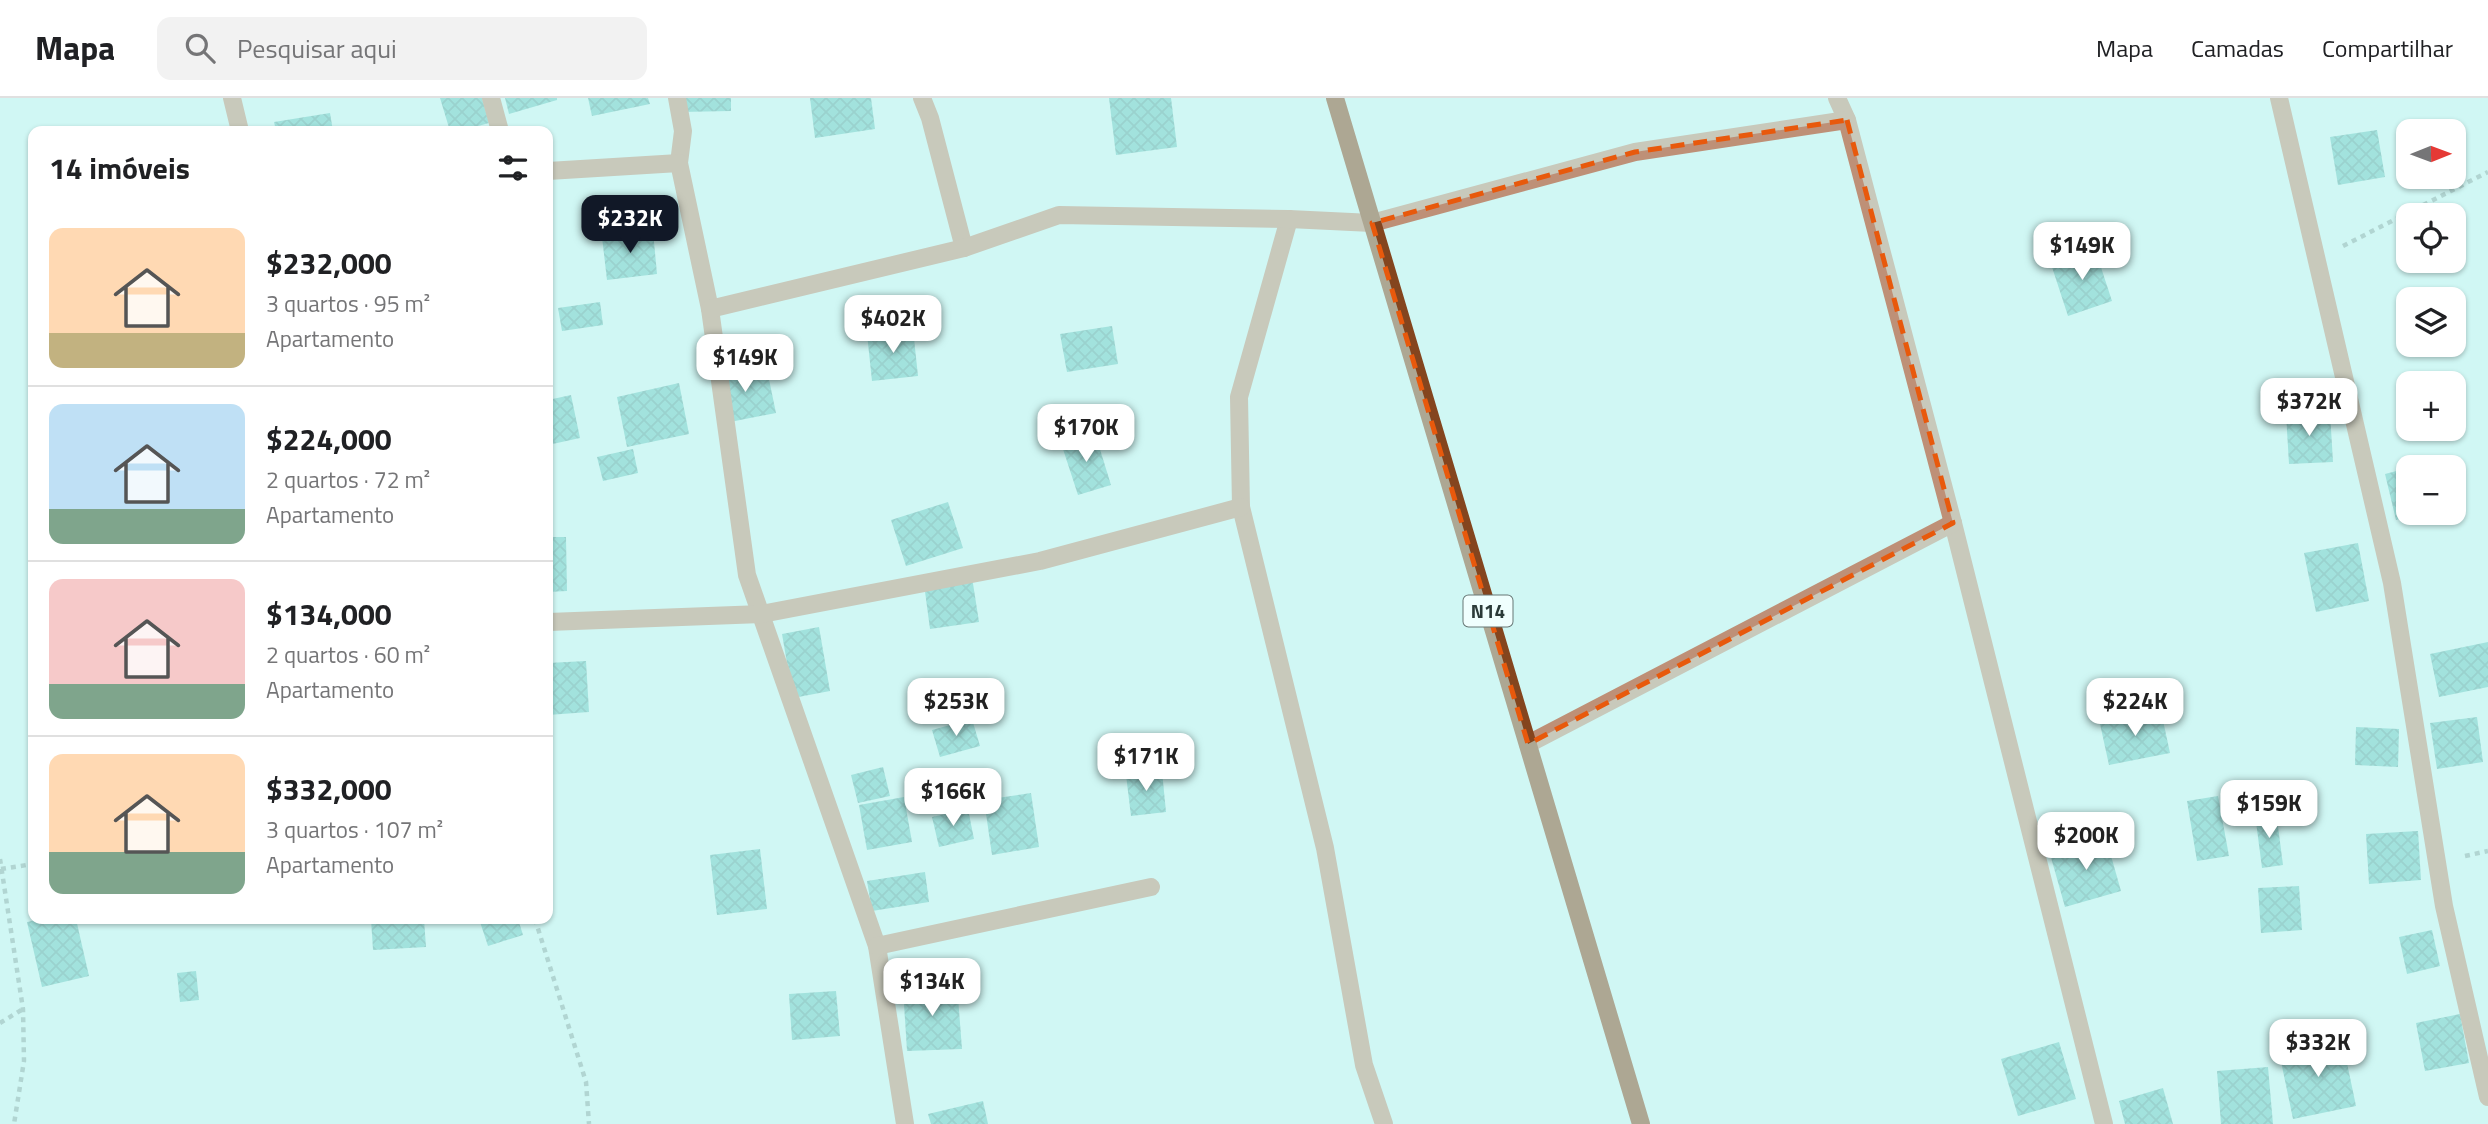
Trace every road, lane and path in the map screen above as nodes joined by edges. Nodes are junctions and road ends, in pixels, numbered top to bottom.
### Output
1 (232, 98) edge
2 (491, 98) edge
3 (677, 98) edge
4 (922, 98) edge
5 (1335, 98) edge
6 (1837, 98) edge
7 (2279, 98) edge
8 (1847, 120) junction
9 (239, 126) edge
10 (499, 126) edge
11 (679, 163) junction
12 (553, 171) edge
13 (2488, 172) edge
14 (1289, 219) junction
15 (1373, 223) junction
16 (964, 248) junction
17 (2317, 259) junction
18 (710, 309) junction
19 (1241, 507) junction
20 (1953, 523) junction
21 (762, 614) junction
22 (553, 622) edge
23 (1528, 744) junction
24 (0, 859) edge
25 (28, 865) edge
26 (1, 869) edge
27 (1152, 887) dead end
28 (537, 924) edge
29 (877, 946) junction
30 (23, 1009) junction
31 (0, 1023) edge
32 (2488, 1097) edge
33 (14, 1124) edge
34 (589, 1124) edge
35 (905, 1124) edge
36 (1384, 1124) edge
37 (1641, 1124) edge
38 (2104, 1124) edge

1 - 9 street
2 - 10 street
3 - 11 street
4 - 16 street
5 - 15 main road, N14
6 - 8 street
7 - 17 street
8 - 15 street
8 - 20 street
11 - 12 street
11 - 18 street
13 - 17 path
14 - 15 street
14 - 16 street
14 - 19 street
15 - 23 main road, N14
16 - 18 street
17 - 32 street
18 - 21 street
19 - 21 street
19 - 36 street
20 - 23 street
20 - 38 street
21 - 22 street
21 - 29 street
23 - 37 main road, N14
24 - 26 path
25 - 26 path
26 - 30 path
27 - 29 street
28 - 34 path
29 - 35 street
30 - 31 path
30 - 33 path

